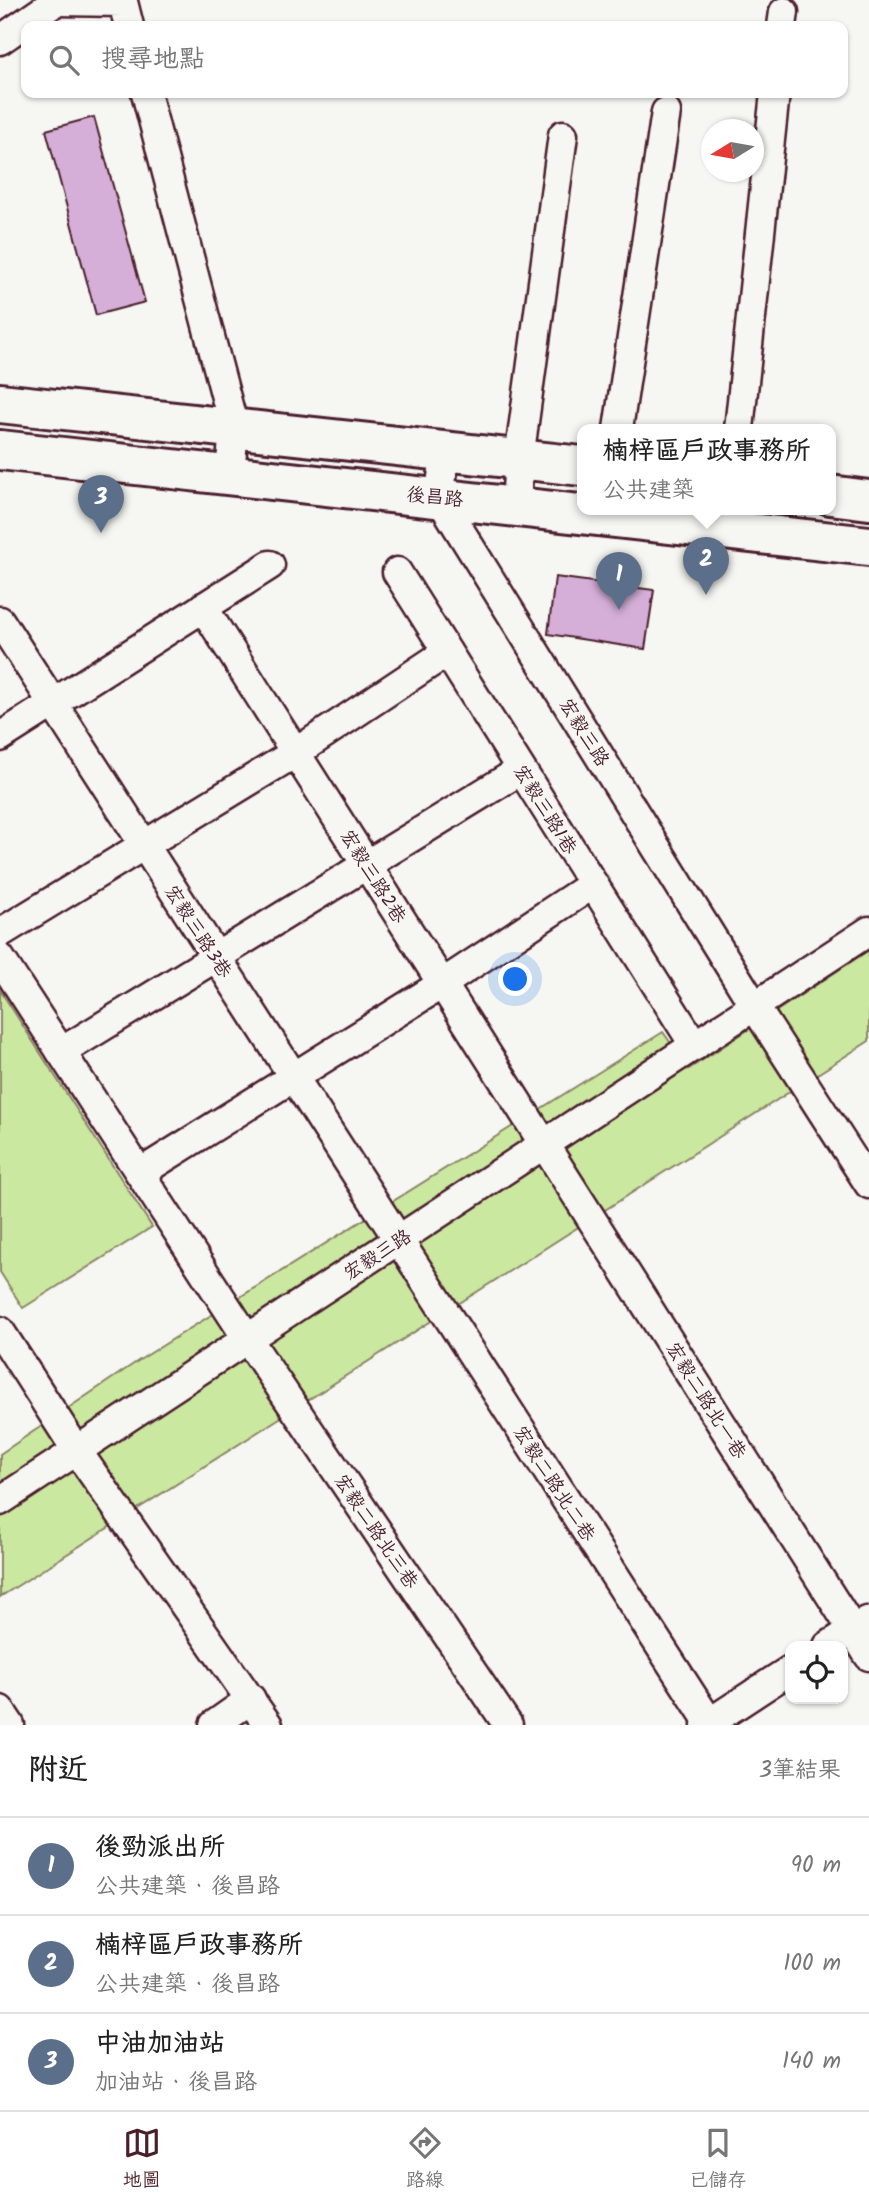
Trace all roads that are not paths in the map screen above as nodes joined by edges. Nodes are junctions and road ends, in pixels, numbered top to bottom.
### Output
1 (58, 0) edge
2 (28, 21) edge
3 (128, 21) edge
4 (21, 26) edge
5 (0, 40) edge
6 (147, 98) edge
7 (774, 98) edge
8 (666, 113) dead end
9 (563, 135) dead end
10 (0, 403) edge
11 (619, 424) edge
12 (740, 424) edge
13 (234, 428) junction
14 (0, 450) edge
15 (446, 451) junction
16 (519, 459) junction
17 (577, 465) edge
18 (230, 474) junction
19 (836, 496) edge
20 (439, 497) junction
21 (869, 500) edge
22 (516, 505) junction
23 (577, 510) edge
24 (649, 515) edge
25 (730, 519) edge
26 (869, 546) edge
27 (270, 565) dead end
28 (397, 572) dead end
29 (204, 607) junction
30 (0, 621) edge
31 (447, 652) junction
32 (53, 703) junction
33 (0, 737) edge
34 (295, 752) junction
35 (521, 770) junction
36 (144, 845) junction
37 (366, 862) junction
38 (593, 884) junction
39 (869, 931) edge
40 (0, 933) edge
41 (0, 958) edge
42 (217, 958) junction
43 (442, 984) junction
44 (755, 1007) junction
45 (695, 1046) junction
46 (61, 1052) junction
47 (293, 1077) junction
48 (545, 1145) junction
49 (140, 1174) junction
50 (869, 1184) edge
51 (399, 1241) junction
52 (0, 1331) edge
53 (247, 1338) junction
54 (77, 1451) junction
55 (0, 1501) edge
56 (861, 1625) edge
57 (836, 1641) edge
58 (869, 1656) edge
59 (785, 1674) edge
60 (251, 1699) junction
61 (0, 1710) edge
62 (709, 1724) edge
63 (10, 1725) edge
64 (214, 1725) edge
65 (268, 1725) edge
66 (508, 1725) edge

1 - 2 street
1 - 3 street
4 - 5 street
6 - 13 street
7 - 12 street
8 - 11 street
9 - 16 street
10 - 13 street
13 - 15 street
13 - 18 street
14 - 18 street, 後昌路
15 - 16 street
15 - 20 street
16 - 17 street
16 - 22 street
18 - 20 street, 後昌路
19 - 21 street
20 - 22 street, 後昌路
20 - 44 street, 宏毅三路
22 - 23 street, 後昌路
24 - 25 street, 後昌路
25 - 26 street, 後昌路
27 - 29 street
28 - 31 street, 宏毅三路1巷
29 - 32 street
29 - 34 street, 宏毅三路2巷
30 - 32 street, 宏毅三路3巷
31 - 34 street
31 - 35 street, 宏毅三路1巷
32 - 33 street
32 - 36 street, 宏毅三路3巷
34 - 36 street
34 - 37 street, 宏毅三路2巷
35 - 37 street
35 - 38 street, 宏毅三路1巷
36 - 40 street
36 - 42 street, 宏毅三路3巷
37 - 42 street
37 - 43 street, 宏毅三路2巷
38 - 43 street
38 - 45 street, 宏毅三路1巷
39 - 44 street, 宏毅三路
41 - 46 street, 宏毅二路北三巷
42 - 46 street
42 - 47 street, 宏毅三路3巷
43 - 47 street
43 - 48 street, 宏毅三路2巷
44 - 45 street, 宏毅三路
44 - 50 street
45 - 48 street, 宏毅三路
46 - 49 street, 宏毅二路北三巷
47 - 49 street
47 - 51 street, 宏毅三路3巷
48 - 51 street, 宏毅三路
48 - 56 street, 宏毅二路北一巷
49 - 53 street, 宏毅二路北三巷
51 - 53 street, 宏毅三路
51 - 62 street, 宏毅二路北二巷
52 - 54 street
53 - 54 street, 宏毅三路
53 - 66 street, 宏毅二路北三巷
54 - 55 street, 宏毅三路
54 - 60 street
56 - 57 street
56 - 58 street, 宏毅二路北一巷
59 - 62 street
60 - 64 street
60 - 65 street
61 - 63 street

